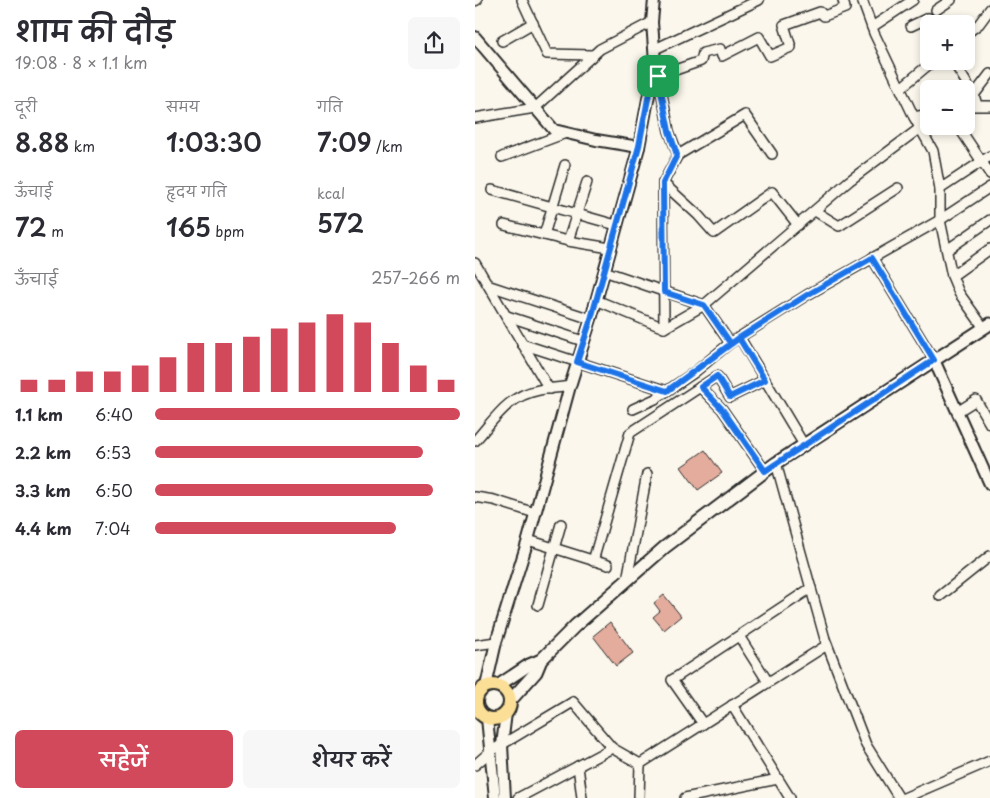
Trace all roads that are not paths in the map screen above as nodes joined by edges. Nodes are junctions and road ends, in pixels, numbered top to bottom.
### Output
1 (522, 0) edge
2 (654, 0) edge
3 (759, 0) edge
4 (843, 0) edge
5 (913, 0) edge
6 (951, 0) edge
7 (866, 2) edge
8 (745, 3) edge
9 (990, 9) edge
10 (936, 10) dead end
11 (652, 22) junction
12 (920, 22) edge
13 (533, 23) junction
14 (911, 26) dead end
15 (872, 27) junction
16 (975, 27) edge
17 (475, 37) edge
18 (502, 42) dead end
19 (655, 49) junction
20 (593, 55) junction
21 (655, 62) junction
22 (922, 70) edge
23 (990, 74) edge
24 (658, 76) junction
25 (901, 88) junction
26 (975, 94) edge
27 (975, 98) edge
28 (977, 105) joint
29 (990, 106) edge
30 (535, 108) junction
31 (920, 116) edge
32 (914, 117) junction
33 (475, 118) edge
34 (920, 128) joint
35 (566, 133) junction
36 (924, 135) edge
37 (965, 135) edge
38 (639, 146) junction
39 (772, 154) dead end
40 (677, 155) junction
41 (990, 156) edge
42 (502, 157) dead end
43 (982, 162) junction
44 (565, 165) dead end
45 (990, 174) edge
46 (587, 182) dead end
47 (663, 183) junction
48 (990, 187) edge
49 (898, 188) dead end
50 (940, 189) junction
51 (492, 190) dead end
52 (552, 208) junction
53 (815, 211) junction
54 (576, 215) junction
55 (940, 220) junction
56 (990, 220) edge
57 (504, 225) dead end
58 (798, 225) junction
59 (617, 226) junction
60 (544, 235) junction
61 (568, 241) junction
62 (610, 248) junction
63 (990, 249) edge
64 (947, 250) junction
65 (872, 258) junction
66 (475, 262) edge
67 (604, 271) junction
68 (951, 276) junction
69 (490, 286) junction
70 (664, 292) junction
71 (596, 300) junction
72 (704, 305) junction
73 (507, 316) junction
74 (591, 319) junction
75 (987, 326) edge
76 (664, 328) junction
77 (739, 338) junction
78 (583, 341) junction
79 (523, 344) junction
80 (731, 344) junction
81 (934, 360) junction
82 (577, 362) junction
83 (765, 380) junction
84 (570, 386) junction
85 (701, 387) junction
86 (549, 389) junction
87 (667, 391) junction
88 (633, 409) dead end
89 (957, 412) junction
90 (990, 424) edge
91 (475, 441) edge
92 (804, 445) junction
93 (776, 463) junction
94 (765, 471) junction
95 (647, 474) dead end
96 (990, 484) edge
97 (475, 497) edge
98 (535, 513) junction
99 (561, 524) dead end
100 (528, 540) junction
101 (553, 548) junction
102 (990, 556) edge
103 (593, 561) junction
104 (608, 565) dead end
105 (627, 580) junction
106 (811, 588) junction
107 (940, 596) dead end
108 (537, 605) dead end
109 (739, 636) junction
110 (496, 642) junction
111 (827, 644) junction
112 (475, 645) edge
113 (541, 660) junction
114 (768, 682) junction
115 (499, 685) junction
116 (486, 686) junction
117 (510, 701) junction
118 (732, 705) junction
119 (476, 710) edge
120 (506, 713) junction
121 (487, 718) junction
122 (703, 724) junction
123 (502, 746) junction
124 (611, 748) junction
125 (491, 751) junction
126 (990, 761) edge
127 (640, 764) junction
128 (475, 765) edge
129 (578, 766) junction
130 (778, 779) junction
131 (495, 798) edge
132 (505, 798) edge
133 (518, 798) edge
134 (582, 798) edge
135 (639, 798) edge
136 (685, 798) edge
137 (789, 798) edge
138 (899, 798) edge
139 (904, 798) edge

1 - 13 street
2 - 11 street
3 - 8 street
4 - 24 street
5 - 15 street
6 - 10 street
7 - 15 street
8 - 19 street
9 - 16 street
11 - 19 street
11 - 20 street
12 - 14 street
13 - 18 street
13 - 20 street
15 - 25 street
17 - 30 street
19 - 21 street
20 - 30 street
21 - 24 street
21 - 38 street
22 - 25 street
23 - 26 street
24 - 40 street
25 - 32 street
27 - 28 street
28 - 29 street
30 - 33 street
30 - 35 street
31 - 32 street
32 - 34 street
34 - 53 street
35 - 38 street
35 - 42 street
36 - 50 street
37 - 43 street
38 - 59 street
39 - 40 street
40 - 47 street
41 - 43 street
43 - 45 street
43 - 50 street
44 - 52 street
46 - 54 street
47 - 58 street
47 - 70 street
48 - 55 street
49 - 53 street
50 - 55 street
51 - 52 street
52 - 54 street
52 - 60 street
53 - 58 street
54 - 59 street
54 - 61 street
55 - 64 street
55 - 65 street
56 - 64 street
57 - 60 street
58 - 72 street
59 - 62 street
60 - 61 street
61 - 62 street
62 - 67 street
63 - 68 street
64 - 68 street
65 - 77 street
65 - 81 street
66 - 69 street
67 - 70 street
67 - 71 street
68 - 75 street
69 - 73 street
69 - 74 street
70 - 72 street
70 - 76 street
71 - 74 street
71 - 76 street
72 - 76 street
72 - 80 street
73 - 78 street
73 - 79 street
74 - 78 street
75 - 81 main road
77 - 80 street
77 - 83 street
78 - 82 street
79 - 82 street
79 - 86 street
80 - 87 street
81 - 89 street
81 - 92 main road
82 - 84 street
82 - 87 street
83 - 85 street
83 - 92 street
84 - 86 street
84 - 98 street
85 - 94 street
85 - 103 street
86 - 91 street
87 - 88 street
89 - 90 street
89 - 96 street
92 - 93 main road
93 - 94 main road
93 - 106 street
94 - 105 main road
95 - 105 street
97 - 98 street
98 - 100 street
99 - 101 street
100 - 101 street
100 - 110 street
101 - 103 street
101 - 108 street
102 - 107 street
103 - 104 street
105 - 113 main road
106 - 109 street
106 - 111 street
109 - 114 street
109 - 122 street
110 - 112 street
110 - 116 street
111 - 114 street
111 - 138 street
113 - 115 main road
113 - 117 main road
114 - 118 street
115 - 116 main road
115 - 117 main road
116 - 119 main road
117 - 120 main road
118 - 122 street
118 - 130 street
119 - 121 main road
120 - 121 main road
120 - 123 street
121 - 125 street
122 - 127 street
123 - 124 street
123 - 125 street
123 - 132 street
124 - 127 street
124 - 129 street
125 - 128 street
125 - 131 street
126 - 139 street
127 - 135 street
129 - 133 street
129 - 134 street
130 - 136 street
130 - 137 street

